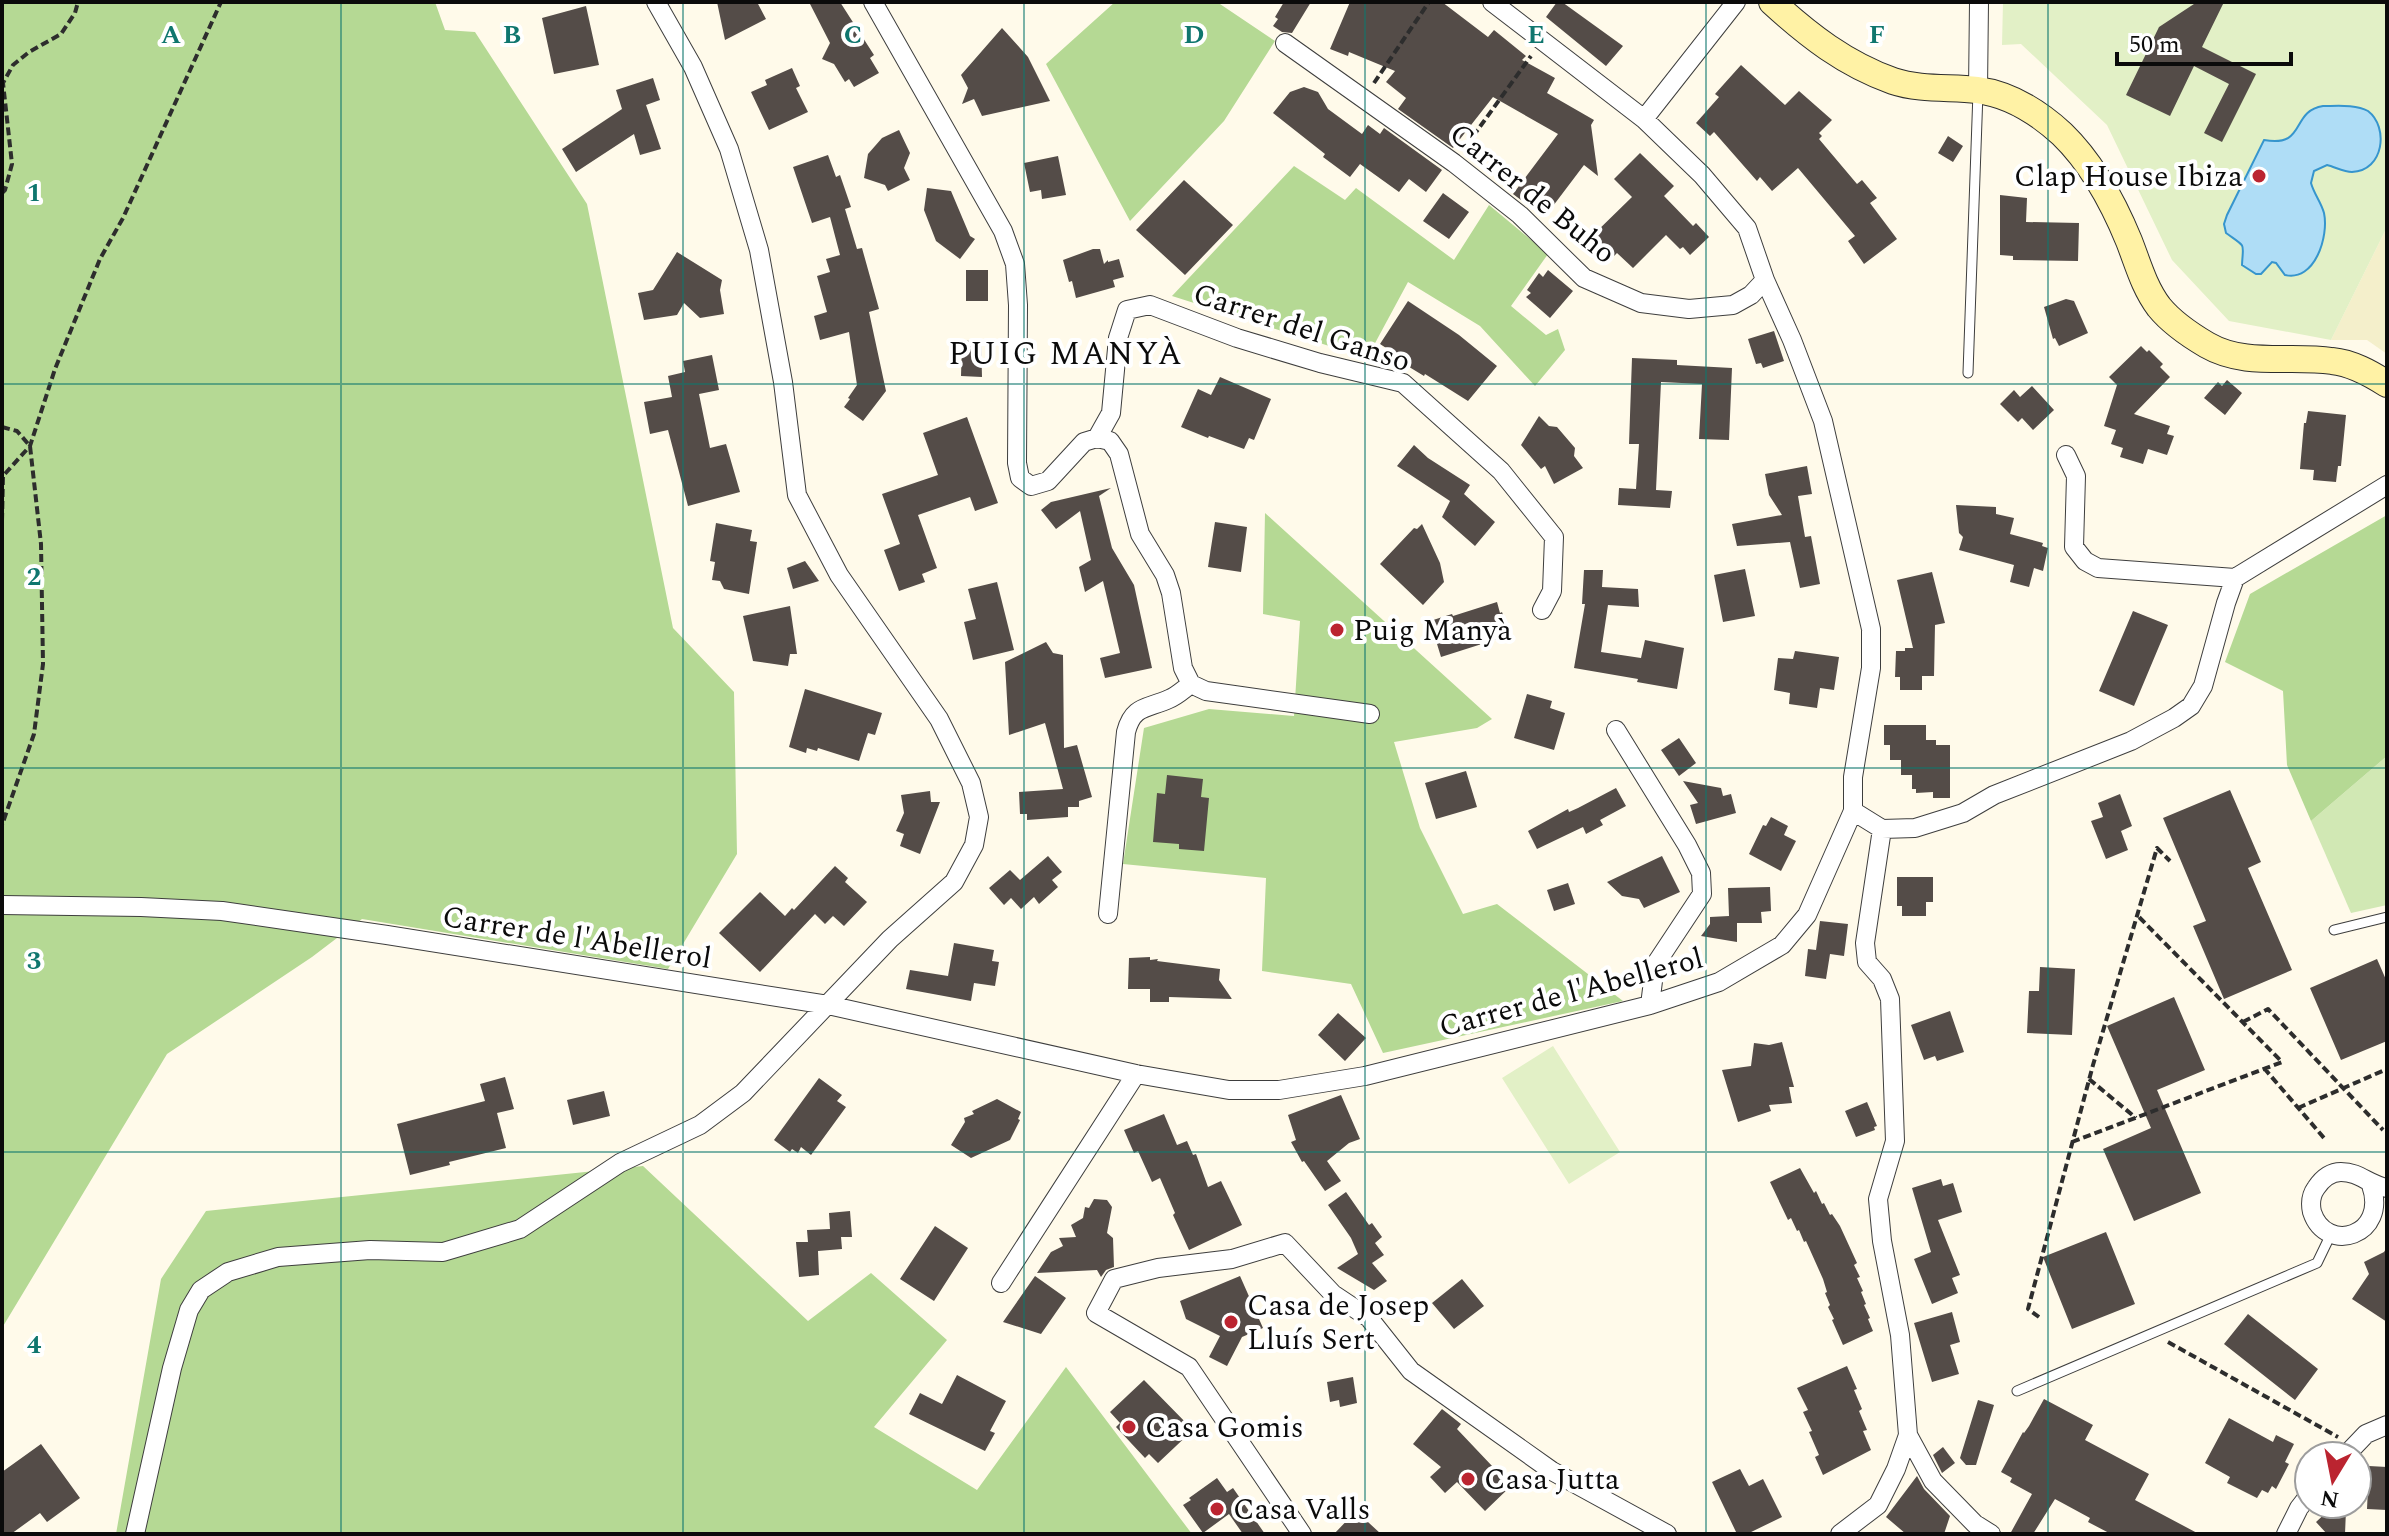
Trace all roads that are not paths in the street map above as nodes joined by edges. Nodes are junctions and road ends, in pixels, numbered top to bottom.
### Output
1 (656, 2) edge
2 (873, 2) edge
3 (1492, 2) edge
4 (1736, 2) edge
5 (1772, 2) edge
6 (1979, 2) edge
7 (1285, 43) dead end
8 (1978, 90) junction
9 (1644, 119) junction
10 (1765, 280) junction
11 (1968, 373) dead end
12 (2387, 384) edge
13 (1097, 438) junction
14 (2066, 455) dead end
15 (2387, 485) edge
16 (2235, 578) junction
17 (1542, 610) dead end
18 (1191, 684) junction
19 (1370, 714) dead end
20 (1616, 730) dead end
21 (1853, 811) junction
22 (1882, 829) junction
23 (2, 905) edge
24 (1108, 914) dead end
25 (2387, 917) edge
26 (2334, 930) dead end
27 (828, 1005) junction
28 (1650, 1005) junction
29 (1136, 1074) junction
30 (2379, 1187) edge
31 (2387, 1224) edge
32 (2367, 1228) junction
33 (2331, 1234) junction
34 (1001, 1283) dead end
35 (2017, 1391) dead end
36 (2387, 1425) edge
37 (1908, 1435) junction
38 (2360, 1440) edge
39 (135, 1534) edge
40 (1302, 1534) edge
41 (1667, 1534) edge
42 (1840, 1534) edge
43 (1991, 1534) edge

1 - 27 street
2 - 13 street
3 - 9 street, Carrer de l'Abellerol
4 - 9 street
5 - 8 street
6 - 8 street
7 - 10 street, Carrer de Buho
8 - 11 lane
8 - 12 street
9 - 10 street, Carrer de l'Abellerol
10 - 21 street, Carrer de l'Abellerol
13 - 17 street, Carrer del Ganso
13 - 18 street
14 - 16 street
15 - 16 street
16 - 22 street
18 - 19 street
18 - 24 street
20 - 28 street
21 - 22 street
21 - 28 street, Carrer de l'Abellerol
22 - 37 street
23 - 27 street, Carrer de l'Abellerol
25 - 26 lane
27 - 29 street, Carrer de l'Abellerol
27 - 39 street
28 - 29 street, Carrer de l'Abellerol
29 - 34 street
30 - 32 street
30 - 33 street
31 - 32 street
32 - 33 street
33 - 35 lane
36 - 38 street
37 - 42 street
37 - 43 street
40 - 41 street

